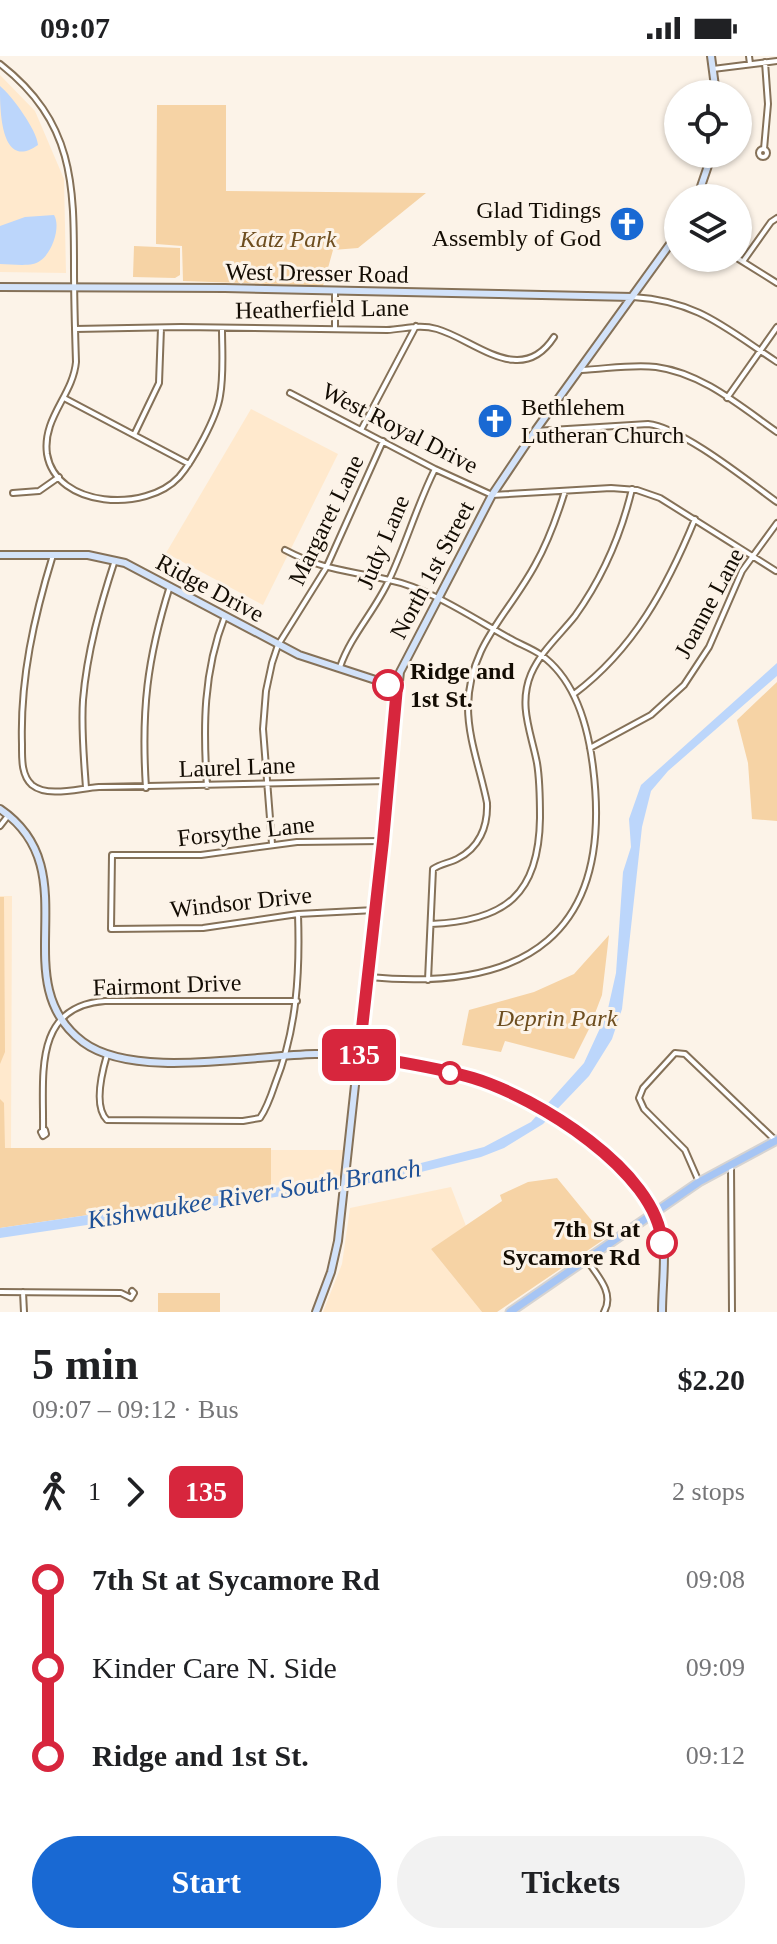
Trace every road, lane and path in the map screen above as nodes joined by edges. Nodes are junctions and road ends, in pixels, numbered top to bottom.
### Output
1 (711, 56) edge
2 (749, 56) edge
3 (777, 61) edge
4 (765, 62) junction
5 (0, 64) edge
6 (750, 64) junction
7 (713, 69) junction
8 (714, 80) edge
9 (764, 149) dead end
10 (777, 218) edge
11 (752, 249) edge
12 (664, 252) edge
13 (752, 266) edge
14 (777, 283) edge
15 (0, 287) edge
16 (74, 287) junction
17 (335, 291) junction
18 (632, 297) junction
19 (417, 325) junction
20 (777, 327) edge
21 (161, 328) junction
22 (222, 328) junction
23 (75, 329) junction
24 (335, 329) junction
25 (554, 337) dead end
26 (760, 351) junction
27 (777, 362) edge
28 (578, 370) junction
29 (290, 393) dead end
30 (64, 398) junction
31 (727, 398) junction
32 (361, 430) junction
33 (535, 431) junction
34 (777, 432) edge
35 (134, 435) junction
36 (383, 441) junction
37 (189, 464) junction
38 (435, 469) junction
39 (59, 477) junction
40 (632, 489) junction
41 (565, 491) junction
42 (13, 493) dead end
43 (492, 495) junction
44 (777, 502) edge
45 (695, 519) junction
46 (777, 523) edge
47 (285, 550) dead end
48 (0, 555) edge
49 (53, 555) junction
50 (752, 557) junction
51 (115, 560) junction
52 (326, 568) junction
53 (776, 571) edge
54 (389, 580) junction
55 (170, 586) junction
56 (437, 600) junction
57 (225, 616) junction
58 (492, 628) junction
59 (278, 645) junction
60 (541, 655) junction
61 (339, 670) junction
62 (397, 687) junction
63 (574, 694) junction
64 (590, 748) junction
65 (389, 781) junction
66 (267, 783) junction
67 (207, 786) junction
68 (86, 788) junction
69 (146, 788) junction
70 (0, 809) edge
71 (9, 815) junction
72 (0, 826) edge
73 (383, 841) junction
74 (272, 844) junction
75 (375, 910) junction
76 (298, 914) junction
77 (431, 924) junction
78 (111, 929) joint
79 (369, 977) junction
80 (428, 980) junction
81 (297, 1001) junction
82 (61, 1018) junction
83 (107, 1055) junction
84 (286, 1055) junction
85 (359, 1055) junction
86 (43, 1130) dead end
87 (776, 1140) edge
88 (731, 1164) junction
89 (699, 1182) junction
90 (655, 1211) junction
91 (586, 1259) junction
92 (132, 1291) dead end
93 (0, 1292) edge
94 (23, 1292) junction
95 (24, 1312) edge
96 (316, 1312) edge
97 (510, 1312) edge
98 (604, 1312) edge
99 (662, 1312) edge
100 (732, 1312) edge

1 - 7 street
2 - 6 street
3 - 4 street
4 - 6 street
4 - 9 street
5 - 16 street
6 - 7 street
7 - 8 street
10 - 11 street
12 - 18 street, North 1st Street
13 - 14 street
15 - 16 street, West Dresser Road
16 - 17 street, West Dresser Road
16 - 23 street
17 - 18 street, West Dresser Road
17 - 24 street
18 - 26 street
18 - 28 street, North 1st Street
19 - 24 street, Heatherfield Lane
19 - 25 street, Heatherfield Lane
19 - 32 street, Margaret Lane
20 - 26 street
21 - 22 street, Heatherfield Lane
21 - 23 street, Heatherfield Lane
21 - 35 street
22 - 24 street, Heatherfield Lane
22 - 37 street
23 - 30 street
26 - 27 street
26 - 31 street
28 - 31 street
28 - 33 street, North 1st Street
29 - 32 street, West Royal Drive
30 - 35 street
30 - 39 street
31 - 34 street
32 - 36 street, West Royal Drive
33 - 43 street, North 1st Street
33 - 44 street
35 - 37 street
36 - 38 street, West Royal Drive
36 - 52 street, Margaret Lane
37 - 39 street
38 - 43 street, West Royal Drive
38 - 54 street, Judy Lane
39 - 42 street
40 - 41 street
40 - 45 street
40 - 60 street
41 - 43 street
41 - 58 street
43 - 56 street, North 1st Street
45 - 50 street
45 - 63 street
46 - 50 street, Joanne Lane
47 - 52 street
48 - 49 street, Ridge Drive
49 - 51 street, Ridge Drive
49 - 68 street, Laurel Lane
50 - 53 street
50 - 64 street, Joanne Lane
51 - 55 street, Ridge Drive
51 - 68 street
52 - 54 street
52 - 59 street, Margaret Lane
54 - 56 street
54 - 61 street, Judy Lane
55 - 57 street, Ridge Drive
55 - 69 street
56 - 58 street
56 - 62 street, North 1st Street
57 - 59 street, Ridge Drive
57 - 67 street
58 - 60 street
58 - 77 street
59 - 61 street, Ridge Drive
59 - 66 street, Margaret Lane
60 - 63 street
60 - 77 street
61 - 62 street, Ridge Drive
62 - 65 street, North 1st Street
63 - 64 street
64 - 80 street
65 - 66 street, Laurel Lane
65 - 73 street, North 1st Street
66 - 67 street, Laurel Lane
66 - 74 street, Margaret Lane
67 - 69 street, Laurel Lane
68 - 69 street, Laurel Lane
70 - 71 street
71 - 72 street
71 - 82 street
73 - 74 street, Forsythe Lane
73 - 75 street, North 1st Street
74 - 78 street, Forsythe Lane
75 - 76 street, Windsor Drive
75 - 79 street, North 1st Street
76 - 78 street, Windsor Drive
76 - 81 street
77 - 80 street
79 - 80 street
79 - 85 street, North 1st Street
81 - 82 street, Fairmont Drive
81 - 84 street
82 - 83 street
82 - 86 street, Fairmont Drive
83 - 84 street
83 - 84 street
84 - 85 street
85 - 90 street
85 - 96 street, North 1st Street
87 - 88 main road
87 - 89 street
88 - 89 main road
88 - 100 street
89 - 90 main road
90 - 91 main road
90 - 99 street
91 - 97 main road
91 - 98 street
92 - 94 street
93 - 94 street
94 - 95 street

